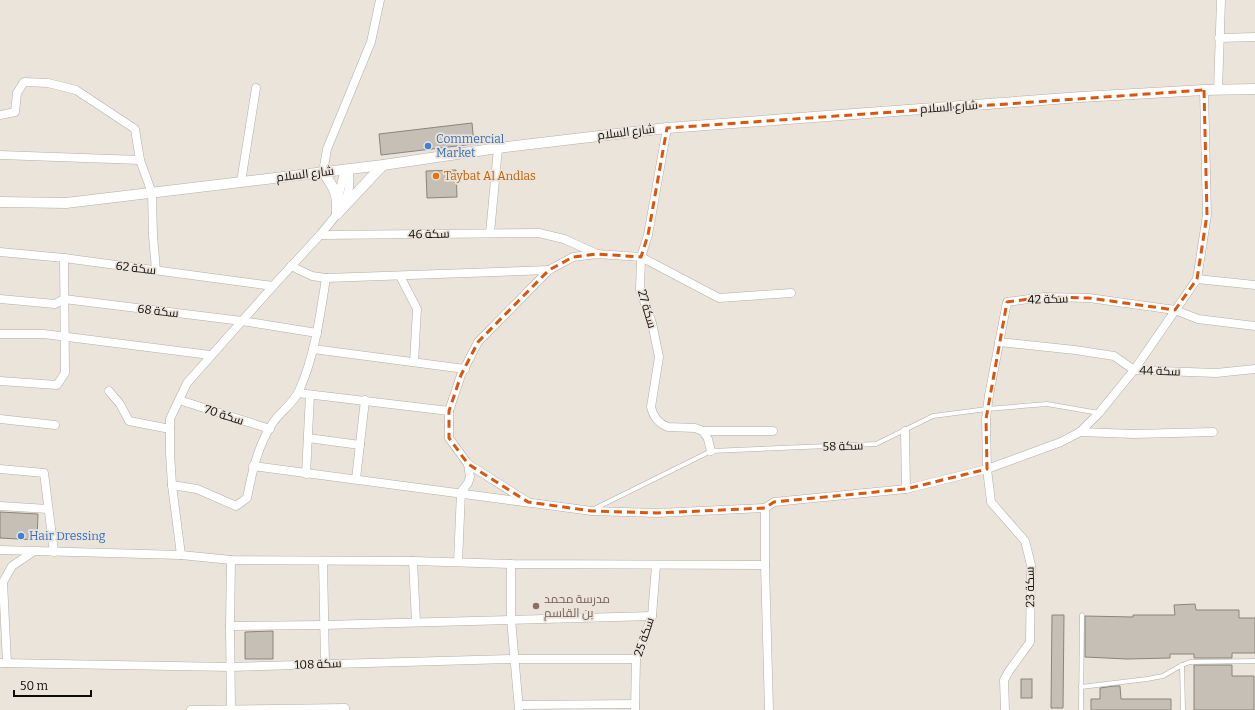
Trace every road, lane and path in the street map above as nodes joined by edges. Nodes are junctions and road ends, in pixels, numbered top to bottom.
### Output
1 (380, 0) edge
2 (1221, 0) edge
3 (1255, 36) edge
4 (1219, 38) junction
5 (256, 88) dead end
6 (1255, 89) edge
7 (1204, 90) junction
8 (1218, 90) junction
9 (0, 114) edge
10 (667, 128) junction
11 (498, 148) junction
12 (0, 155) edge
13 (140, 160) junction
14 (383, 165) junction
15 (349, 169) junction
16 (324, 172) junction
17 (241, 182) junction
18 (152, 193) junction
19 (338, 201) junction
20 (0, 202) edge
21 (337, 214) junction
22 (490, 233) junction
23 (320, 235) junction
24 (0, 252) edge
25 (597, 254) junction
26 (641, 257) junction
27 (64, 258) junction
28 (291, 266) junction
29 (156, 270) junction
30 (548, 270) junction
31 (400, 276) junction
32 (326, 278) junction
33 (1197, 279) junction
34 (1255, 285) edge
35 (272, 286) junction
36 (791, 293) dead end
37 (0, 299) edge
38 (64, 299) junction
39 (1175, 310) junction
40 (242, 321) junction
41 (1255, 326) edge
42 (317, 333) junction
43 (0, 334) edge
44 (64, 337) junction
45 (999, 342) junction
46 (313, 348) junction
47 (210, 355) junction
48 (414, 362) junction
49 (465, 369) junction
50 (1255, 369) edge
51 (1134, 370) junction
52 (0, 381) edge
53 (109, 391) dead end
54 (298, 393) junction
55 (310, 395) junction
56 (179, 400) junction
57 (366, 400) junction
58 (987, 409) junction
59 (449, 411) junction
60 (1099, 413) junction
61 (0, 419) edge
62 (55, 425) dead end
63 (170, 429) junction
64 (270, 429) junction
65 (703, 431) junction
66 (773, 431) dead end
67 (905, 431) junction
68 (1080, 432) junction
69 (1213, 432) dead end
70 (308, 438) junction
71 (360, 445) junction
72 (711, 451) junction
73 (468, 464) junction
74 (254, 466) junction
75 (0, 469) edge
76 (987, 469) junction
77 (306, 474) junction
78 (356, 479) junction
79 (172, 486) junction
80 (906, 488) junction
81 (461, 492) junction
82 (528, 502) junction
83 (0, 506) edge
84 (765, 508) junction
85 (48, 509) junction
86 (592, 511) junction
87 (0, 550) edge
88 (34, 552) junction
89 (54, 552) junction
90 (181, 555) junction
91 (231, 560) junction
92 (323, 561) junction
93 (413, 561) junction
94 (458, 562) junction
95 (511, 564) junction
96 (656, 565) junction
97 (765, 565) junction
98 (2, 591) edge
99 (1082, 615) dead end
100 (652, 616) junction
101 (511, 619) junction
102 (3, 621) edge
103 (416, 622) junction
104 (324, 625) junction
105 (230, 626) junction
106 (636, 659) junction
107 (514, 660) junction
108 (1255, 661) edge
109 (4, 663) edge
110 (325, 664) junction
111 (1182, 665) junction
112 (230, 667) junction
113 (1081, 687) junction
114 (635, 707) edge
115 (519, 708) edge
116 (191, 710) edge
117 (231, 710) edge
118 (345, 710) edge
119 (769, 710) edge
120 (1005, 710) edge
121 (1081, 710) edge
122 (1183, 710) edge

1 - 16 street
2 - 4 street
3 - 4 street
4 - 8 street
5 - 17 street
6 - 8 street, شارع السلام
7 - 8 street, شارع السلام
7 - 10 street, شارع السلام
7 - 33 street
9 - 13 street
10 - 11 street, شارع السلام
10 - 26 street, سكة 27
11 - 14 street, شارع السلام
11 - 22 street
12 - 13 street
13 - 18 street
14 - 15 street, شارع السلام
14 - 21 street
15 - 16 street, شارع السلام
15 - 19 street
15 - 21 street
16 - 17 street, شارع السلام
16 - 19 street
17 - 18 street, شارع السلام
18 - 20 street, شارع السلام
18 - 29 street
19 - 21 street
21 - 23 street
22 - 23 street, سكة 46
22 - 25 street, سكة 46
23 - 28 street
24 - 27 street, سكة 62
25 - 26 street
25 - 30 street
26 - 36 street
26 - 65 street, سكة 27
27 - 29 street, سكة 62
27 - 38 street
28 - 32 street
28 - 35 street
29 - 35 street, سكة 62
30 - 31 street
30 - 49 street
31 - 32 street
31 - 48 street
32 - 42 street
33 - 34 street
33 - 39 street
35 - 40 street
37 - 38 street, سكة 68
38 - 40 street, سكة 68
38 - 44 street
39 - 41 street, سكة 42
39 - 45 street, سكة 42
39 - 51 street
40 - 42 street, سكة 68
40 - 47 street
42 - 46 street
43 - 44 street
44 - 47 street
44 - 52 street
45 - 51 street, سكة 44
45 - 58 street, سكة 42
46 - 48 street
46 - 54 street
47 - 56 street
48 - 49 street
49 - 59 street
50 - 51 street, سكة 44
51 - 60 street
53 - 63 street
54 - 55 street
54 - 64 street
55 - 57 street
55 - 70 street
56 - 63 street
56 - 64 street, سكة 70
57 - 59 street
57 - 71 street
58 - 60 lane, سكة 58
58 - 67 lane, سكة 58
58 - 76 street, سكة 42
59 - 73 street
60 - 68 street
61 - 62 street
63 - 79 street
64 - 74 street
65 - 66 street, سكة 27
65 - 72 street
67 - 72 lane, سكة 58
67 - 80 street
68 - 69 street
68 - 76 street
70 - 71 street
70 - 77 street
71 - 78 street
72 - 86 lane, سكة 58
73 - 81 street
73 - 82 street
74 - 77 street
74 - 79 street
75 - 85 street
76 - 80 street
76 - 120 street, سكة 23
77 - 78 street
78 - 81 street
79 - 90 street
80 - 84 street
81 - 82 street
81 - 94 street
82 - 86 street
83 - 85 street
84 - 86 street
84 - 97 street
85 - 89 street
87 - 88 street
88 - 89 street
88 - 98 street
89 - 90 street
90 - 91 street
91 - 92 street
91 - 105 street
92 - 93 street
92 - 104 street
93 - 94 street
93 - 103 street
94 - 95 street
95 - 96 street
95 - 101 street
96 - 97 street
96 - 100 street, سكة 25
97 - 119 street
98 - 102 street
99 - 113 lane
100 - 101 street
100 - 106 street, سكة 25
101 - 103 street
101 - 107 street
102 - 109 street
103 - 104 street
104 - 105 street
104 - 110 street
105 - 112 street
106 - 107 street, سكة 108
106 - 114 street, سكة 25
107 - 110 street, سكة 108
107 - 115 street
108 - 111 lane
109 - 112 street, سكة 108
110 - 112 street, سكة 108
111 - 113 lane
111 - 122 lane
112 - 117 street
113 - 121 lane
114 - 115 street
116 - 117 street
117 - 118 street

